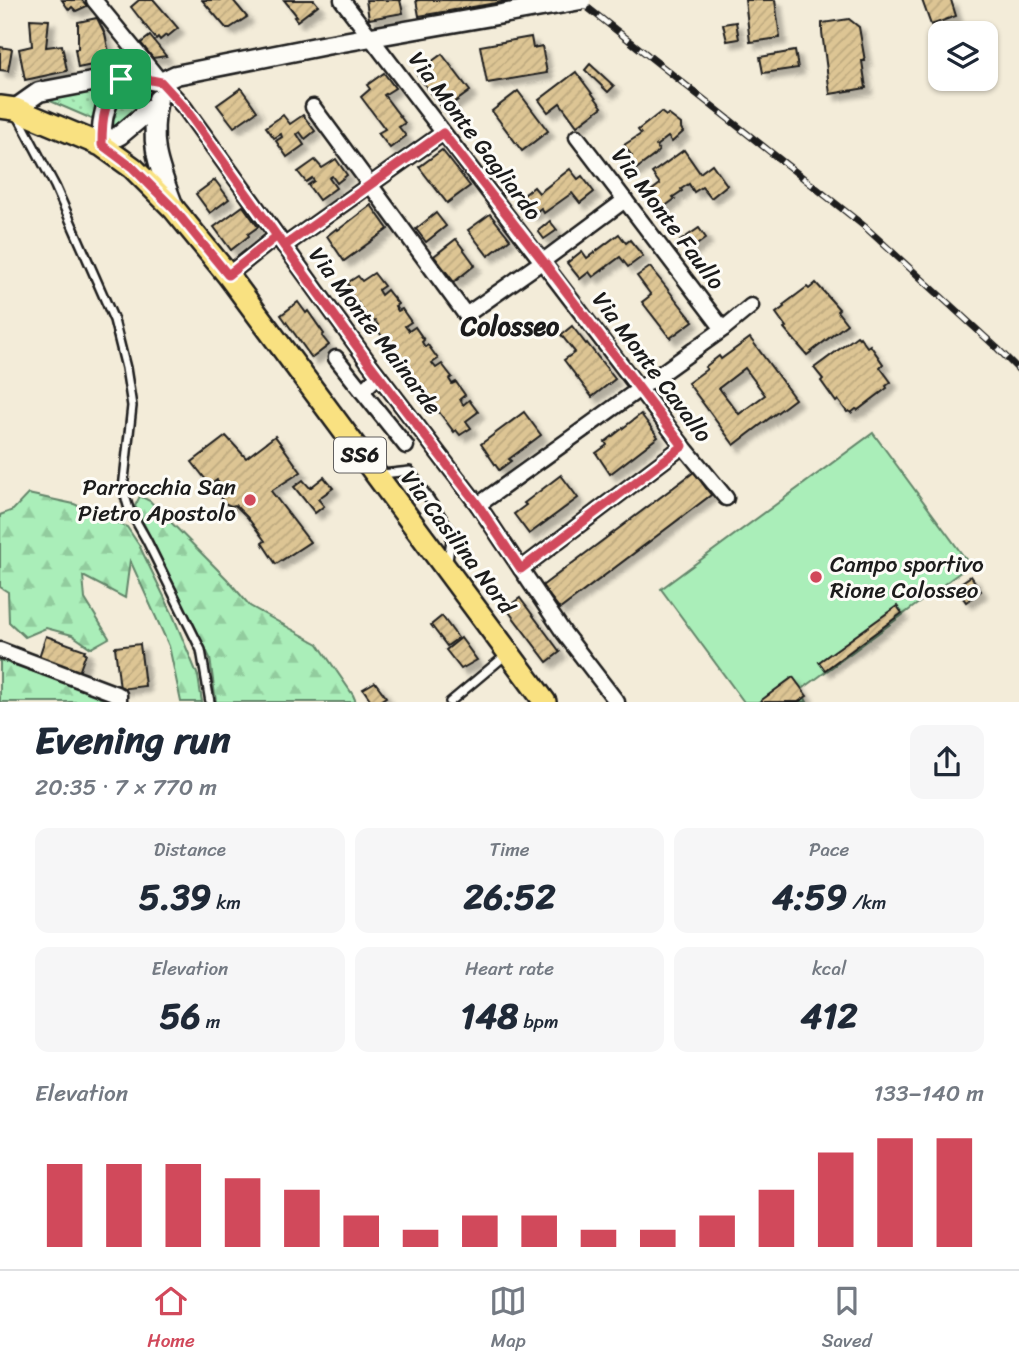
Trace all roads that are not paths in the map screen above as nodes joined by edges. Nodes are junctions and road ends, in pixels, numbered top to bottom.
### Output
1 (94, 0) edge
2 (342, 0) edge
3 (580, 0) edge
4 (372, 37) junction
5 (121, 79) junction
6 (161, 82) junction
7 (157, 104) junction
8 (313, 107) dead end
9 (7, 108) edge
10 (443, 133) junction
11 (577, 137) dead end
12 (102, 145) junction
13 (370, 184) junction
14 (625, 200) junction
15 (174, 209) junction
16 (280, 241) junction
17 (543, 261) junction
18 (228, 275) junction
19 (751, 306) dead end
20 (723, 329) junction
21 (336, 358) dead end
22 (378, 376) junction
23 (639, 388) junction
24 (362, 391) junction
25 (406, 446) dead end
26 (683, 446) junction
27 (375, 475) junction
28 (726, 498) dead end
29 (478, 505) junction
30 (446, 569) junction
31 (521, 569) junction
32 (0, 650) edge
33 (508, 653) junction
34 (119, 698) edge
35 (211, 702) edge
36 (450, 702) edge
37 (545, 702) edge
38 (617, 702) edge

1 - 6 street, Via Monte Mainarde
2 - 4 street, Via Monte Gagliardo
3 - 4 street, bridge
4 - 6 street
4 - 10 street, Via Monte Gagliardo
5 - 6 street
5 - 9 street
5 - 12 street
6 - 7 street
6 - 16 street, Via Monte Mainarde
7 - 12 street
7 - 15 street
8 - 13 street
9 - 12 main road, Via Casilina Nord / SS6
9 - 35 lane
10 - 13 street
10 - 17 street, Via Monte Gagliardo
11 - 14 street, Via Monte Faullo
12 - 15 main road, Via Casilina Nord / SS6
13 - 16 street
13 - 17 street
14 - 17 street
14 - 20 street, Via Monte Faullo
15 - 18 main road, Via Casilina Nord / SS6
16 - 18 street
16 - 22 street, Via Monte Mainarde
17 - 23 street, Via Monte Cavallo
18 - 27 main road, Via Casilina Nord / SS6
19 - 20 street
20 - 23 street
21 - 24 street
22 - 24 street
22 - 29 street, Via Monte Mainarde
23 - 26 street, Via Monte Cavallo
23 - 29 street
24 - 25 street
26 - 28 street, Via Monte Cavallo
26 - 31 street
27 - 30 main road, Via Casilina Nord / SS6
27 - 30 lane
29 - 31 street, Via Monte Mainarde
30 - 33 main road, Via Casilina Nord / SS6
31 - 38 street, Via Monte Mainarde
32 - 34 street
33 - 36 lane
33 - 37 main road, Via Casilina Nord / SS6

